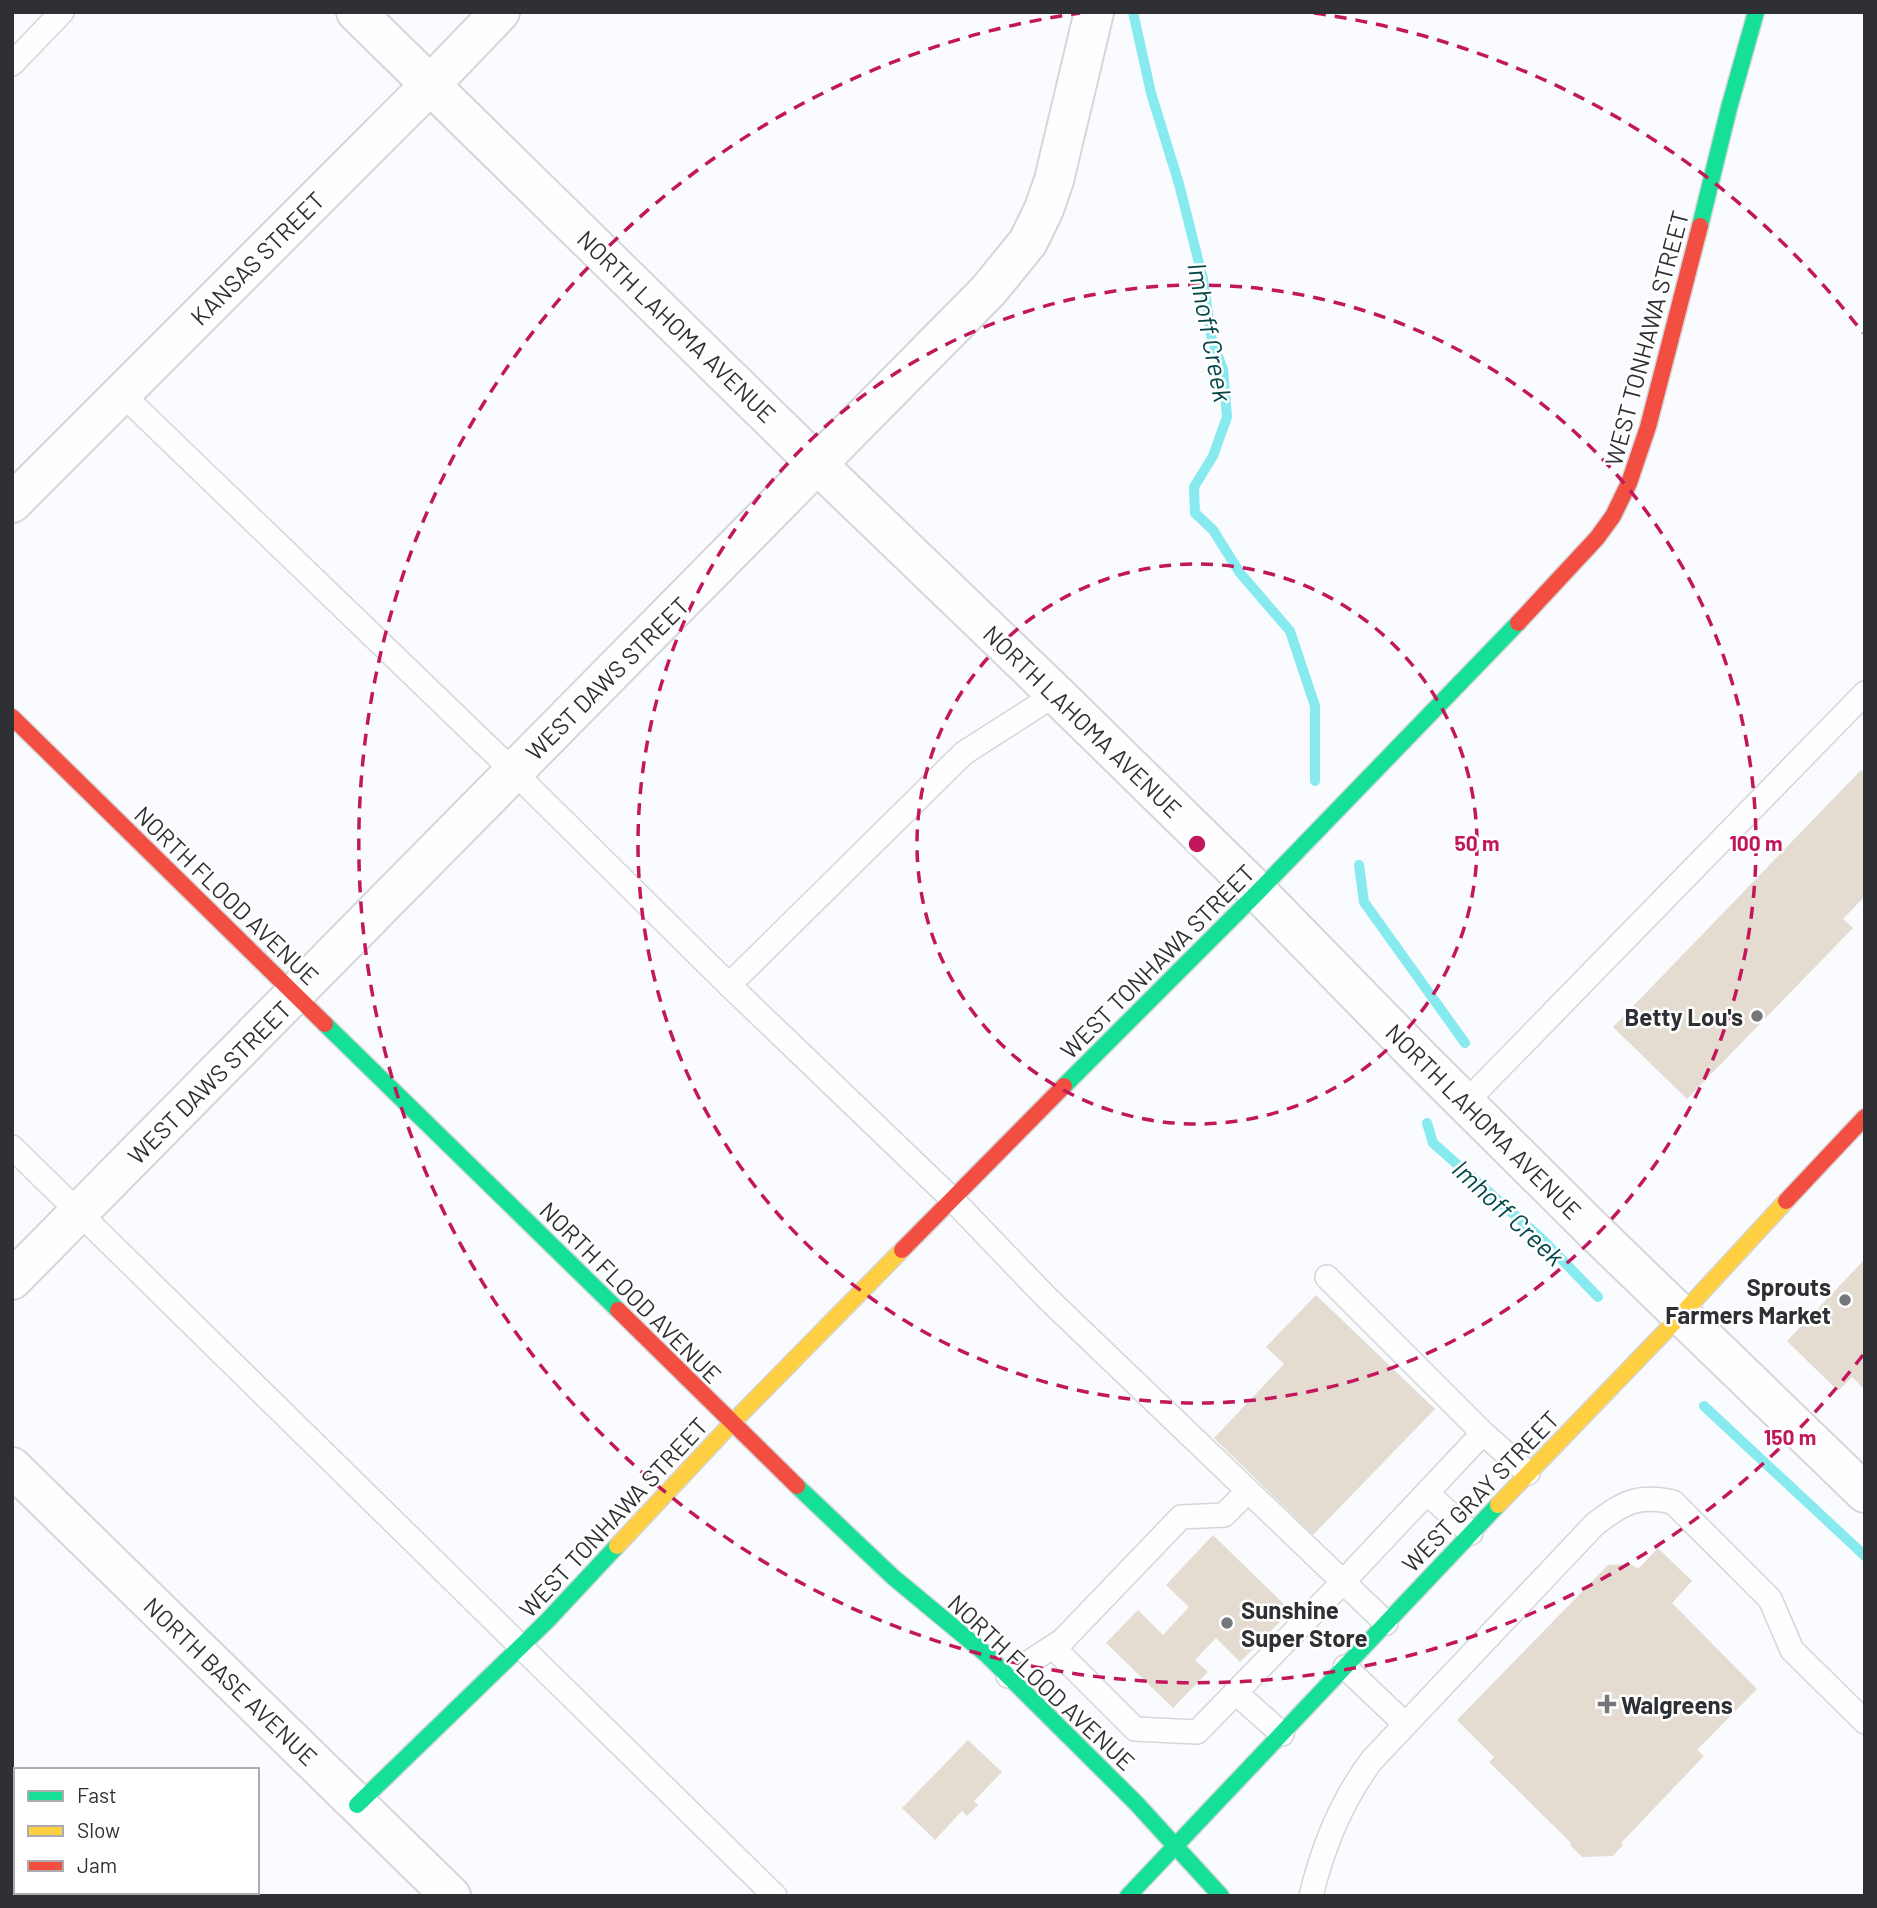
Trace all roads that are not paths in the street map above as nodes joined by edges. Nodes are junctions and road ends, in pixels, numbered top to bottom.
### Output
1 (62, 12) edge
2 (356, 12) edge
3 (500, 12) edge
4 (1094, 12) edge
5 (1756, 12) edge
6 (12, 64) edge
7 (430, 84) junction
8 (121, 393) junction
9 (818, 465) junction
10 (12, 503) edge
11 (1865, 693) edge
12 (1056, 694) junction
13 (12, 717) edge
14 (514, 772) junction
15 (1258, 892) junction
16 (729, 985) junction
17 (296, 994) junction
18 (1466, 1102) junction
19 (1865, 1116) edge
20 (12, 1147) edge
21 (952, 1199) junction
22 (79, 1213) junction
23 (1327, 1277) dead end
24 (12, 1280) edge
25 (1681, 1315) junction
26 (732, 1423) junction
27 (1483, 1433) junction
28 (12, 1467) edge
29 (1528, 1473) junction
30 (1248, 1491) junction
31 (1427, 1493) junction
32 (1865, 1493) edge
33 (1471, 1533) junction
34 (1343, 1582) junction
35 (1386, 1623) junction
36 (520, 1647) junction
37 (1053, 1647) junction
38 (1345, 1667) junction
39 (1008, 1676) junction
40 (1235, 1692) junction
41 (1865, 1722) edge
42 (1405, 1724) junction
43 (1282, 1734) junction
44 (357, 1805) junction
45 (1175, 1847) junction
46 (451, 1896) edge
47 (775, 1896) edge
48 (1128, 1896) edge
49 (1221, 1896) edge
50 (1311, 1896) edge

1 - 6 lane
2 - 7 street, NORTH LAHOMA AVENUE
3 - 7 street, KANSAS STREET
4 - 9 street, WEST DAWS STREET
5 - 15 street, WEST TONHAWA STREET
7 - 8 street, KANSAS STREET
7 - 9 street, NORTH LAHOMA AVENUE
8 - 10 street, KANSAS STREET
8 - 14 lane
9 - 12 street, NORTH LAHOMA AVENUE
9 - 14 street, WEST DAWS STREET
11 - 18 lane
12 - 15 street, NORTH LAHOMA AVENUE
12 - 16 lane
13 - 17 street, NORTH FLOOD AVENUE
14 - 16 lane
14 - 17 street, WEST DAWS STREET
15 - 18 street, NORTH LAHOMA AVENUE
15 - 21 street, WEST TONHAWA STREET
16 - 21 lane
17 - 22 street, WEST DAWS STREET
17 - 26 street, NORTH FLOOD AVENUE
18 - 25 street, NORTH LAHOMA AVENUE
19 - 25 street, WEST GRAY STREET
20 - 22 lane
21 - 26 street, WEST TONHAWA STREET
21 - 30 lane
22 - 24 street, WEST DAWS STREET
22 - 36 lane
23 - 27 lane
25 - 29 street, WEST GRAY STREET
25 - 32 street, NORTH LAHOMA AVENUE
26 - 36 street, WEST TONHAWA STREET
26 - 39 street, NORTH FLOOD AVENUE
27 - 29 lane
27 - 31 lane
28 - 44 street, NORTH BASE AVENUE
29 - 33 street, WEST GRAY STREET
30 - 34 lane
30 - 37 lane
31 - 33 lane
31 - 34 lane
33 - 35 street, WEST GRAY STREET
34 - 35 lane
34 - 40 lane
35 - 38 street, WEST GRAY STREET
36 - 44 street, WEST TONHAWA STREET
36 - 47 lane
37 - 39 lane
37 - 40 lane
38 - 42 lane
38 - 43 street, WEST GRAY STREET
39 - 45 street, NORTH FLOOD AVENUE
40 - 43 lane
41 - 42 lane
42 - 50 lane
43 - 45 street, WEST GRAY STREET
44 - 46 street, NORTH BASE AVENUE
45 - 48 street, WEST GRAY STREET
45 - 49 street, NORTH FLOOD AVENUE

